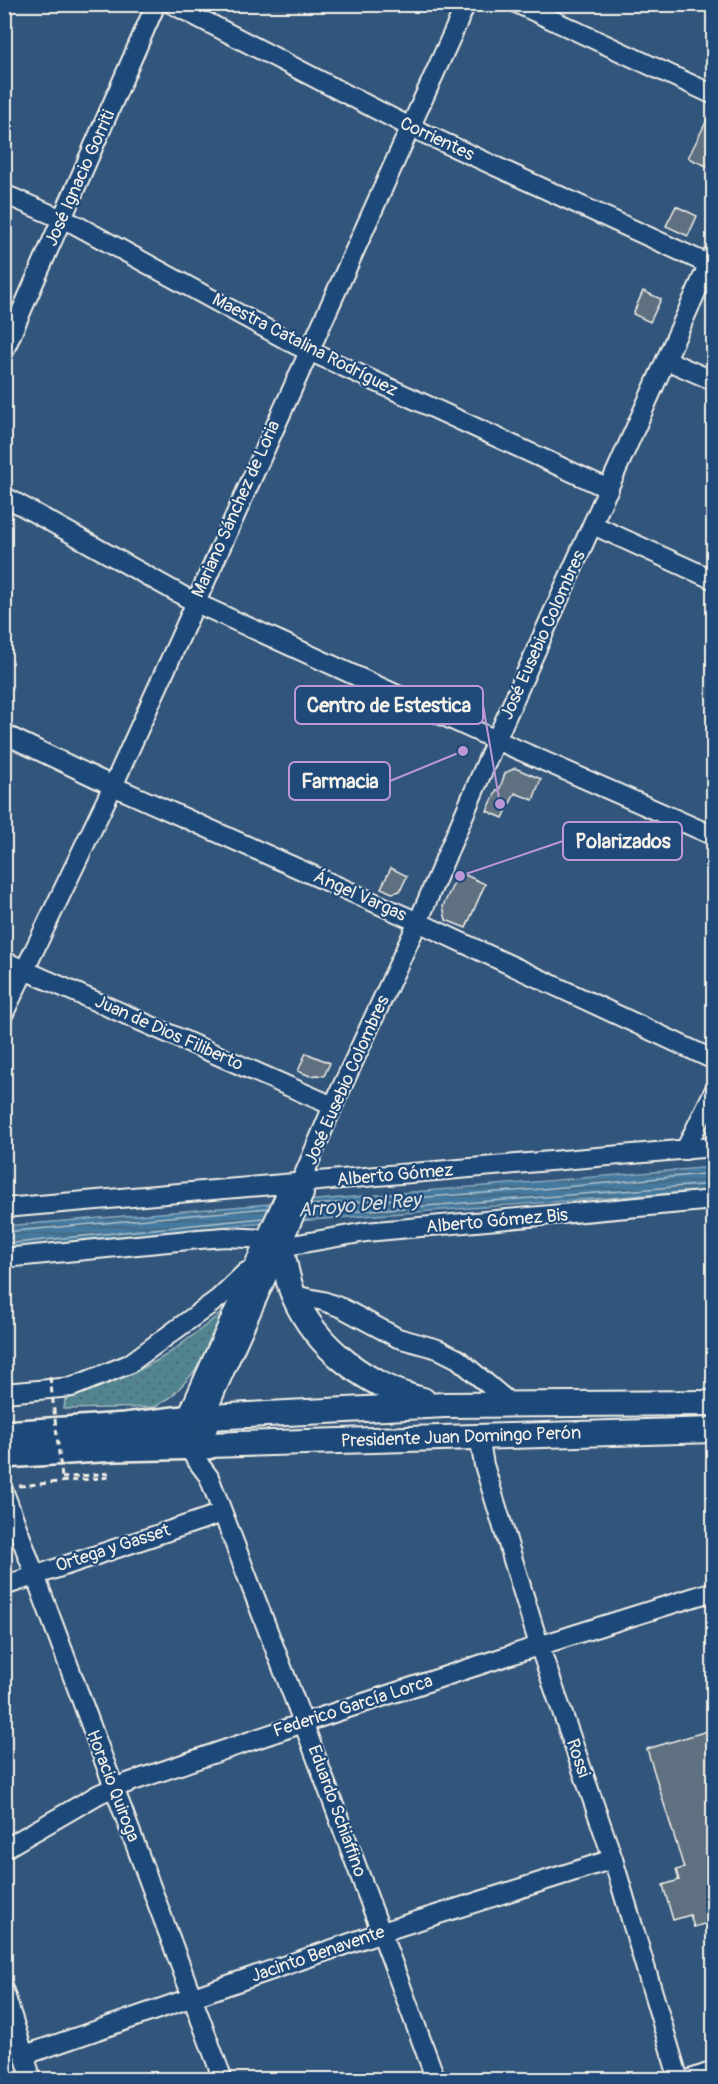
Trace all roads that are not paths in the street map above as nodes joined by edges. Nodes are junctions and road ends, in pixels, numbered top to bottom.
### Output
1 (156, 4) edge
2 (172, 4) edge
3 (466, 4) edge
4 (518, 4) edge
5 (714, 95) edge
6 (410, 127) junction
7 (4, 194) edge
8 (63, 219) junction
9 (711, 258) edge
10 (4, 351) edge
11 (308, 351) junction
12 (666, 360) junction
13 (714, 381) edge
14 (609, 489) junction
15 (4, 496) edge
16 (593, 525) junction
17 (714, 580) edge
18 (194, 602) junction
19 (4, 735) edge
20 (496, 740) junction
21 (113, 786) junction
22 (714, 836) edge
23 (418, 922) junction
24 (4, 961) edge
25 (24, 969) junction
26 (4, 1012) edge
27 (714, 1060) edge
28 (714, 1091) edge
29 (333, 1106) junction
30 (714, 1147) edge
31 (685, 1150) junction
32 (302, 1189) junction
33 (714, 1200) edge
34 (4, 1208) edge
35 (276, 1236) junction
36 (4, 1258) edge
37 (254, 1264) junction
38 (293, 1295) junction
39 (4, 1393) edge
40 (714, 1403) edge
41 (511, 1404) junction
42 (445, 1405) junction
43 (4, 1418) edge
44 (714, 1430) edge
45 (197, 1432) junction
46 (645, 1432) junction
47 (4, 1435) edge
48 (478, 1436) junction
49 (120, 1437) junction
50 (714, 1439) edge
51 (4, 1454) edge
52 (8, 1482) edge
53 (222, 1513) junction
54 (34, 1574) junction
55 (4, 1586) edge
56 (714, 1591) edge
57 (539, 1645) junction
58 (303, 1722) junction
59 (113, 1788) junction
60 (4, 1849) edge
61 (613, 1858) junction
62 (382, 1932) junction
63 (4, 1991) edge
64 (193, 1997) junction
65 (25, 2055) junction
66 (714, 2071) edge
67 (32, 2079) edge
68 (223, 2079) edge
69 (436, 2079) edge
70 (679, 2079) edge
71 (688, 2079) edge

1 - 8 street, José Ignacio Gorriti
2 - 6 street, Corrientes
3 - 6 street, Mariano Sánchez de Loria
4 - 5 street
6 - 9 street, Corrientes
6 - 11 street, Mariano Sánchez de Loria
7 - 8 street, Maestra Catalina Rodríguez
8 - 10 street, José Ignacio Gorriti
8 - 11 street, Maestra Catalina Rodríguez
9 - 12 street, José Eusebio Colombres
11 - 14 street, Maestra Catalina Rodríguez
11 - 18 street, Mariano Sánchez de Loria
12 - 13 street
12 - 14 street, José Eusebio Colombres
14 - 16 street, José Eusebio Colombres
15 - 18 street
16 - 17 street
16 - 20 street, José Eusebio Colombres
18 - 20 street
18 - 21 street, Mariano Sánchez de Loria
19 - 21 street, Ángel Vargas
20 - 22 street
20 - 23 street, José Eusebio Colombres
21 - 23 street, Ángel Vargas
21 - 25 street, Mariano Sánchez de Loria
23 - 27 street, Ángel Vargas
23 - 29 street, José Eusebio Colombres
24 - 25 street, Juan de Dios Filiberto
25 - 26 street, Mariano Sánchez de Loria
25 - 29 street, Juan de Dios Filiberto
28 - 31 street
29 - 32 street, José Eusebio Colombres
30 - 31 street, Alberto Gómez
31 - 32 street, Alberto Gómez
32 - 34 street, Alberto Gómez
32 - 35 street, José Eusebio Colombres
32 - 35 street, José Eusebio Colombres
33 - 35 street, Alberto Gómez Bis
35 - 36 street, Alberto Gómez Bis
35 - 37 street, José Eusebio Colombres
35 - 38 main road
35 - 45 street, José Eusebio Colombres
37 - 39 street
37 - 45 street, José Eusebio Colombres
38 - 41 street
38 - 42 main road
40 - 41 main road, Presidente Juan Domingo Perón
41 - 42 main road, Presidente Juan Domingo Perón
42 - 45 main road, Presidente Juan Domingo Perón
43 - 49 highway
44 - 46 main road, Presidente Juan Domingo Perón
45 - 48 main road, Presidente Juan Domingo Perón
45 - 49 highway
45 - 53 street, Eduardo Schiaffino
46 - 48 main road, Presidente Juan Domingo Perón
46 - 50 street
47 - 49 highway
48 - 57 street, Rossi
49 - 51 highway
49 - 52 highway
52 - 54 street, Horacio Quiroga
53 - 54 street, Ortega y Gasset
53 - 58 street, Eduardo Schiaffino
54 - 55 street, Ortega y Gasset
54 - 59 street, Horacio Quiroga
56 - 57 street, Federico García Lorca
57 - 58 street, Federico García Lorca
57 - 61 street, Rossi
58 - 59 street, Federico García Lorca
58 - 62 street, Eduardo Schiaffino
59 - 60 street, Federico García Lorca
59 - 64 street, Horacio Quiroga
61 - 62 street, Jacinto Benavente
61 - 70 street, Rossi
62 - 64 street, Jacinto Benavente
62 - 69 street, Eduardo Schiaffino
63 - 65 street
64 - 65 street, Jacinto Benavente
64 - 68 street, Horacio Quiroga
65 - 67 street
66 - 71 street

